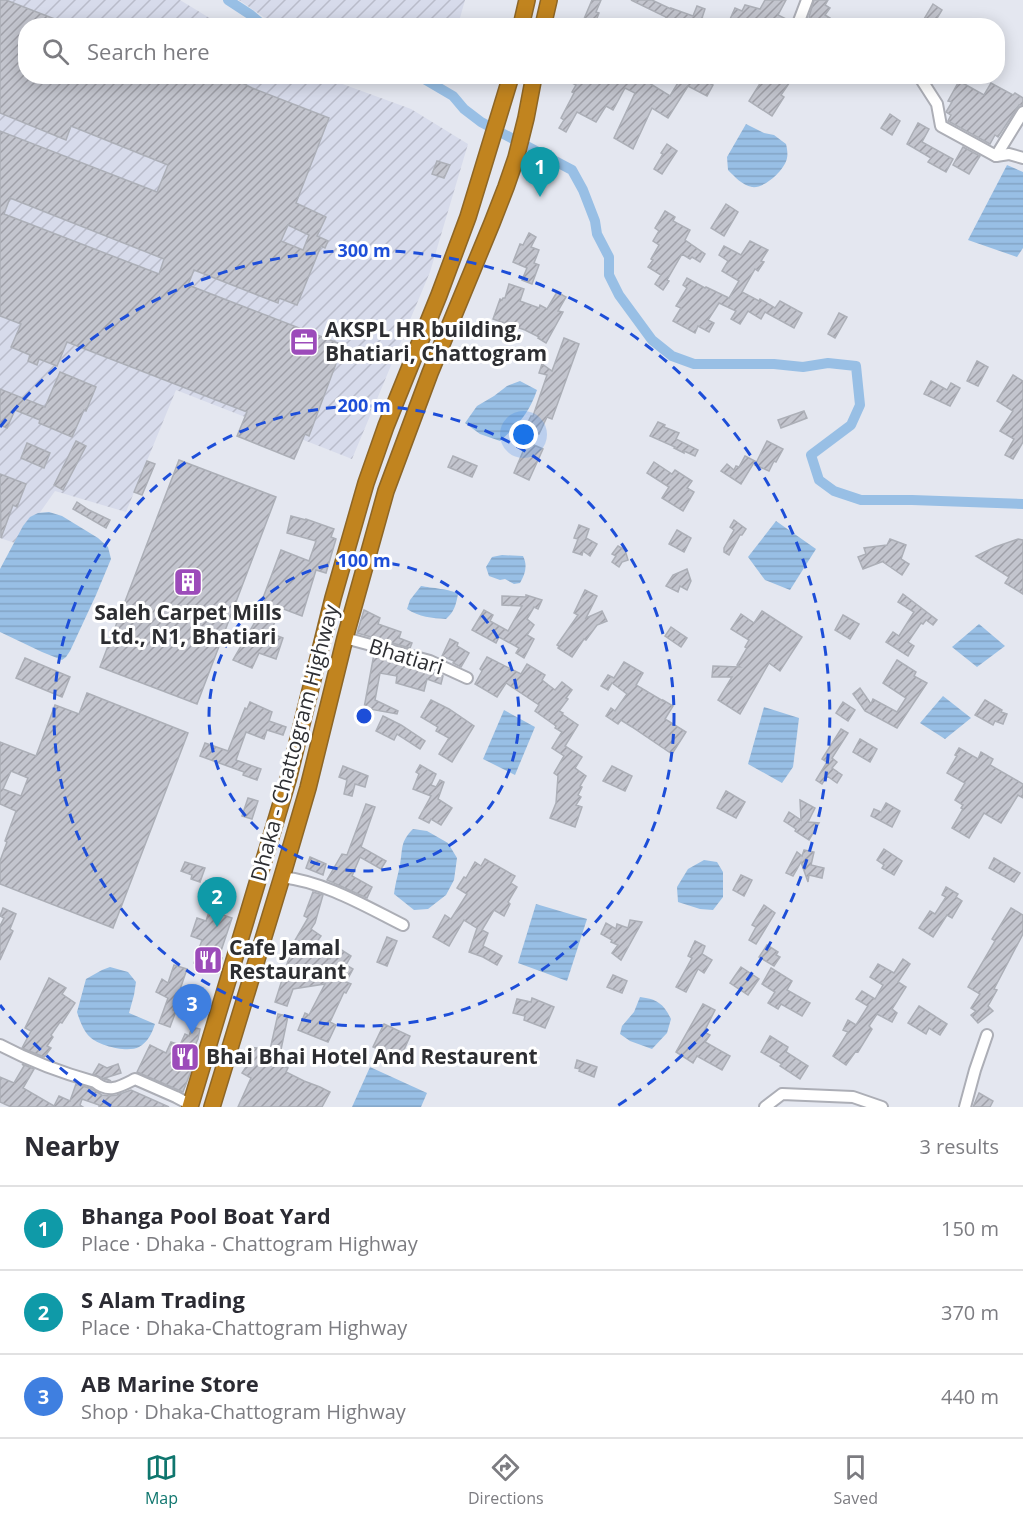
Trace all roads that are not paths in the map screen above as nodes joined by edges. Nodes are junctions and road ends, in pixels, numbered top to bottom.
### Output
1 (527, 0) edge
2 (549, 0) edge
3 (807, 0) edge
4 (524, 18) edge
5 (545, 18) edge
6 (800, 18) edge
7 (508, 84) edge
8 (532, 84) edge
9 (924, 84) edge
10 (1023, 112) edge
11 (996, 156) junction
12 (1023, 158) edge
13 (345, 638) junction
14 (467, 678) dead end
15 (282, 877) junction
16 (403, 925) dead end
17 (987, 1035) dead end
18 (0, 1045) edge
19 (190, 1106) edge
20 (212, 1107) edge
21 (765, 1107) edge
22 (882, 1107) edge
23 (965, 1107) edge

1 - 4 highway
2 - 5 highway
3 - 6 street
7 - 19 highway
8 - 13 highway, Dhaka - Chattogram Highway
9 - 11 street
10 - 11 street
11 - 12 street
13 - 14 street, Bhatiari
13 - 15 highway, Dhaka - Chattogram Highway
15 - 16 street
15 - 20 highway, Dhaka - Chattogram Highway
17 - 23 street
18 - 19 street
21 - 22 street

